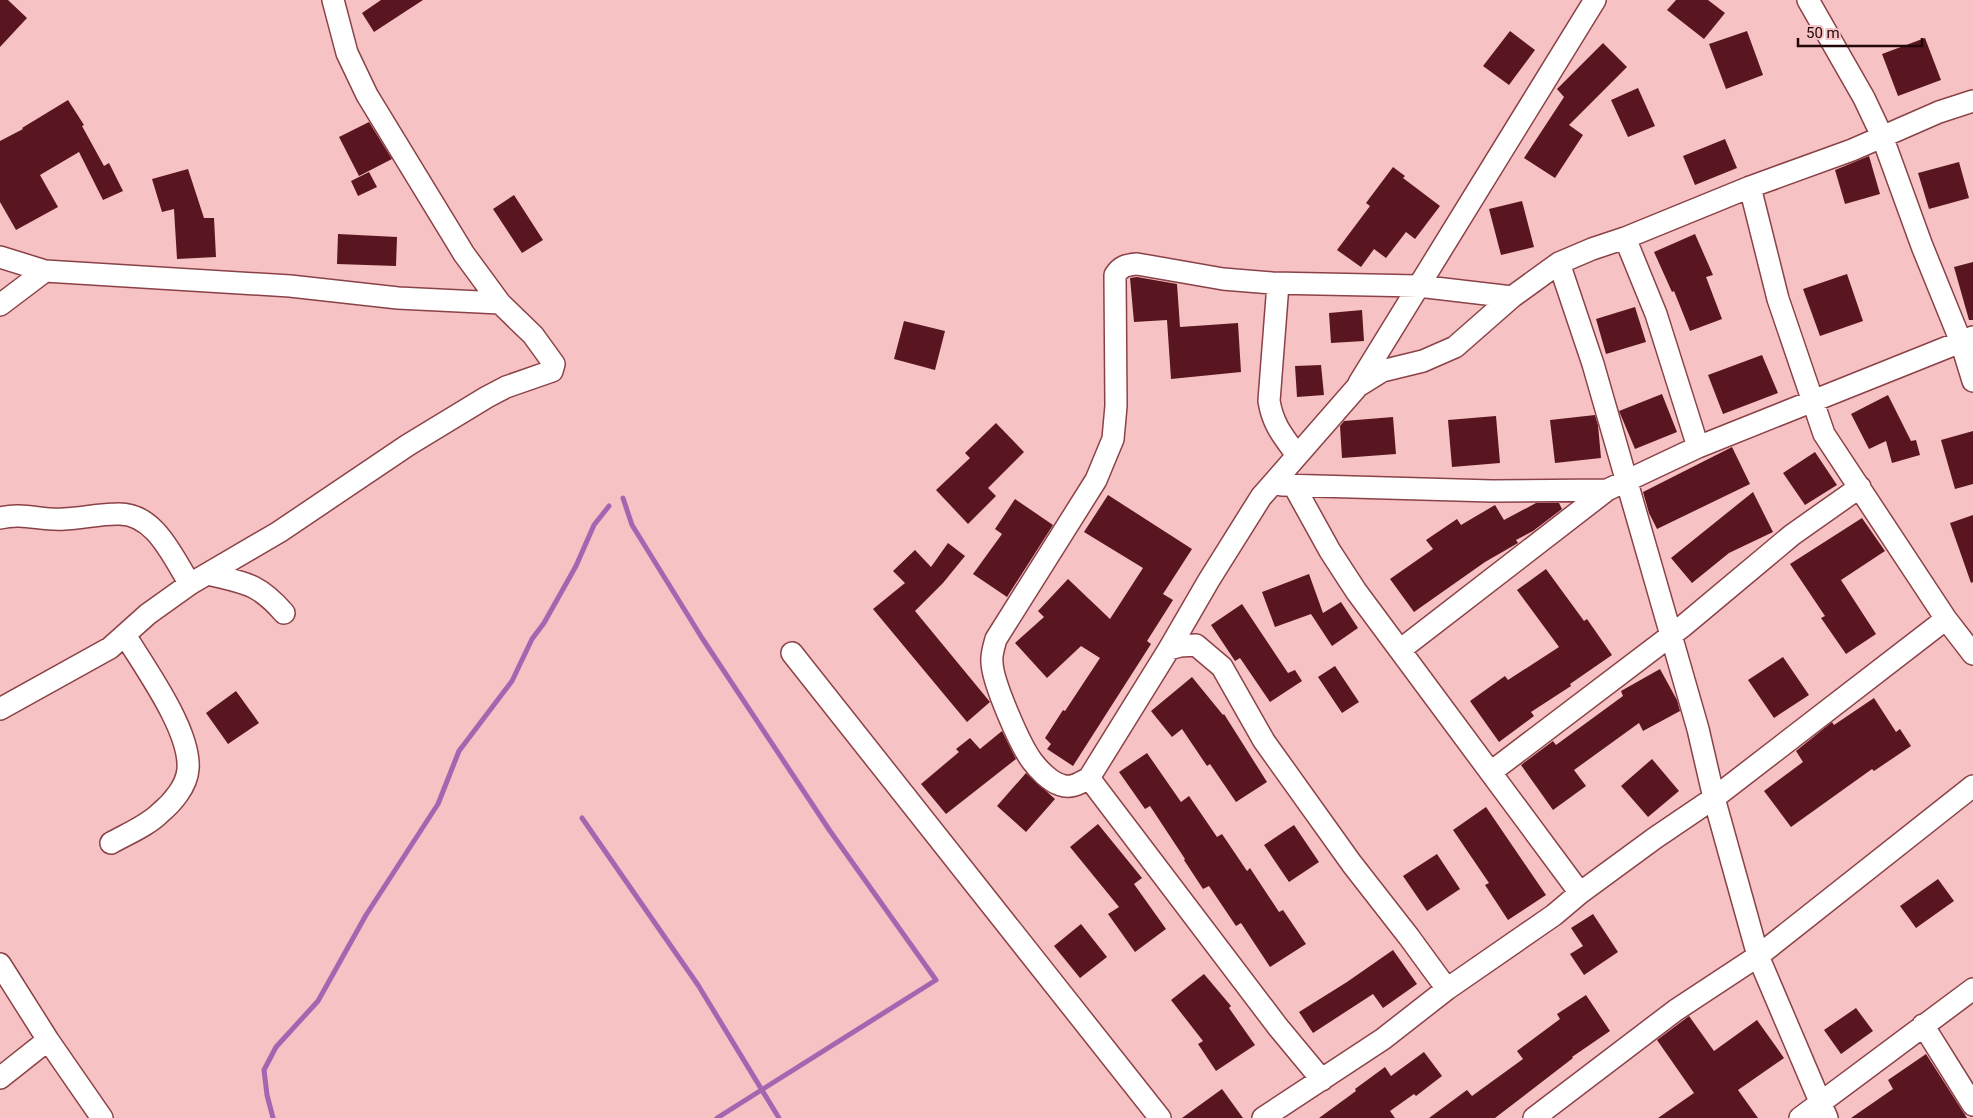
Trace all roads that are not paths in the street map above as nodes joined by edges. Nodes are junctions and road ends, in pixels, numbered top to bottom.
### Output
1 (333, 0) edge
2 (1595, 0) edge
3 (1808, 0) edge
4 (1973, 101) edge
5 (1882, 136) junction
6 (1750, 187) junction
7 (1625, 238) junction
8 (0, 257) edge
9 (1559, 262) junction
10 (45, 271) junction
11 (1278, 284) junction
12 (1418, 286) junction
13 (1512, 297) junction
14 (500, 303) junction
15 (0, 305) edge
16 (1967, 339) edge
17 (1973, 381) edge
18 (1358, 386) junction
19 (1813, 403) junction
20 (1698, 448) junction
21 (1297, 455) junction
22 (1626, 482) junction
23 (1271, 485) junction
24 (1294, 486) junction
25 (1860, 487) junction
26 (1607, 490) junction
27 (0, 518) edge
28 (199, 579) junction
29 (284, 613) dead end
30 (1946, 619) junction
31 (125, 635) junction
32 (1670, 636) junction
33 (1169, 648) junction
34 (1400, 650) junction
35 (792, 653) dead end
36 (1973, 654) edge
37 (0, 709) edge
38 (1491, 772) junction
39 (1089, 778) junction
40 (1973, 786) edge
41 (1714, 798) junction
42 (111, 843) dead end
43 (1580, 893) junction
44 (1758, 956) junction
45 (0, 964) edge
46 (1447, 989) junction
47 (1973, 989) edge
48 (1923, 1025) junction
49 (48, 1040) junction
50 (0, 1078) edge
51 (1322, 1080) junction
52 (1973, 1105) edge
53 (1824, 1111) edge
54 (102, 1118) edge
55 (1160, 1118) edge
56 (1263, 1118) edge
57 (1534, 1118) edge
58 (1800, 1118) edge

1 - 14 street
2 - 12 street
3 - 5 street
4 - 5 street
5 - 6 street
5 - 16 street
6 - 7 street
6 - 19 street
7 - 9 street
7 - 20 street
8 - 10 street
9 - 13 street
9 - 22 street
10 - 14 street
10 - 15 street
11 - 12 street
11 - 21 street
11 - 39 street
12 - 13 street
12 - 18 street
13 - 18 street
14 - 28 street
16 - 17 street
16 - 19 street
18 - 21 street
19 - 20 street
19 - 25 street
20 - 22 street
21 - 23 street
22 - 26 street
22 - 32 street
23 - 24 street
23 - 33 street
24 - 26 street
24 - 34 street
25 - 30 street
25 - 32 street
26 - 34 street
27 - 28 street
28 - 29 street
28 - 31 street
30 - 36 street
30 - 41 street
31 - 37 street
31 - 42 street
32 - 38 street
32 - 41 street
33 - 39 street
33 - 46 street
34 - 38 street
35 - 55 street
38 - 43 street
39 - 51 street
40 - 44 street
41 - 43 street
41 - 44 street
43 - 46 street
44 - 53 street
44 - 57 street
45 - 49 street
46 - 51 street
47 - 48 street
48 - 52 street
48 - 53 street
49 - 50 street
49 - 54 street
51 - 56 street
53 - 58 street

